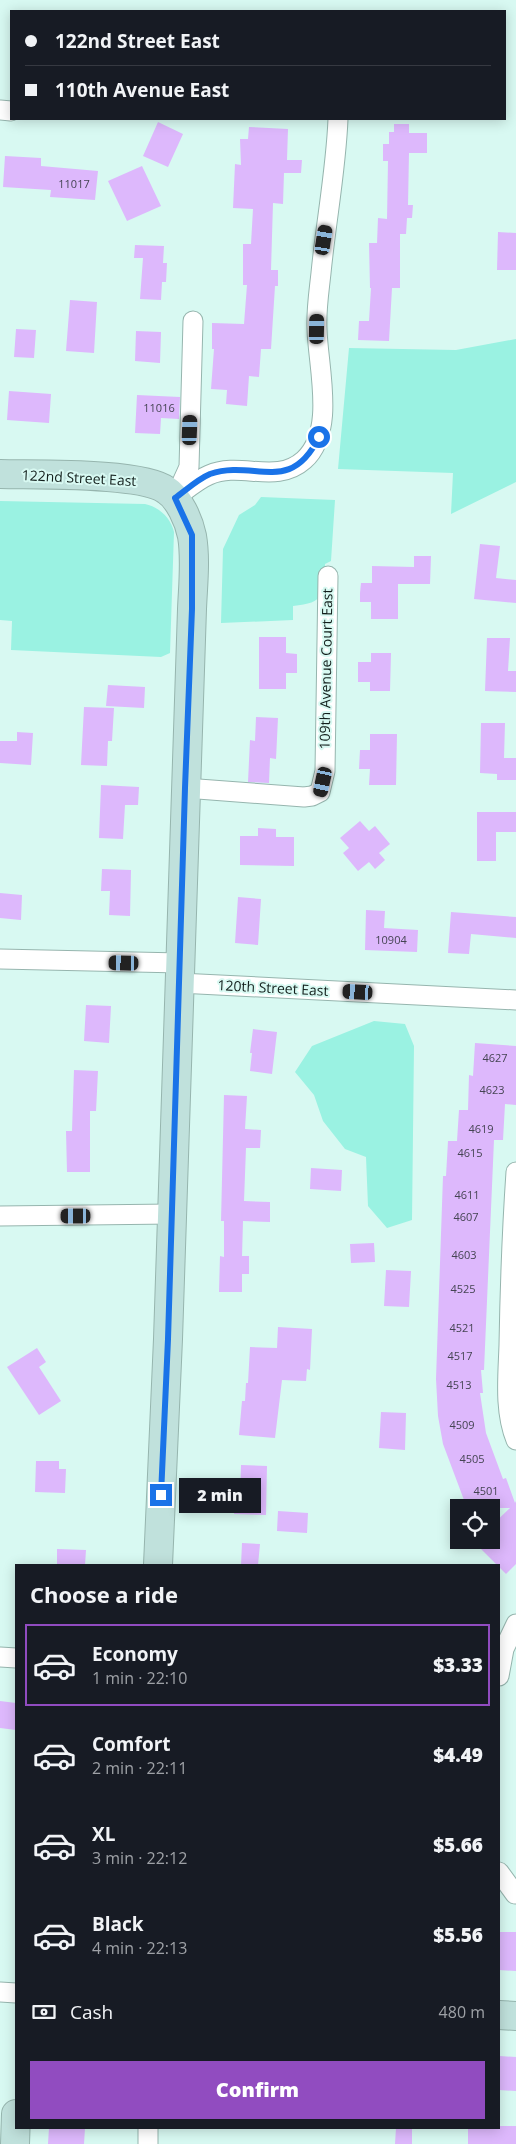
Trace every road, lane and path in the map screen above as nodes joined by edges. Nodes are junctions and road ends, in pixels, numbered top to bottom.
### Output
1 (338, 120) edge
2 (193, 321) dead end
3 (0, 474) edge
4 (175, 498) junction
5 (328, 576) dead end
6 (185, 788) junction
7 (0, 959) edge
8 (180, 973) junction
9 (516, 1000) edge
10 (516, 1172) edge
11 (172, 1214) junction
12 (0, 1216) edge
13 (513, 1324) edge
14 (516, 1440) edge
15 (158, 1564) edge
16 (516, 1624) edge
17 (0, 1657) edge
18 (15, 1658) edge
19 (500, 1671) edge
20 (500, 1873) edge
21 (515, 1894) dead end
22 (0, 1992) edge
23 (15, 1993) edge
24 (500, 2016) edge
25 (516, 2016) edge
26 (16, 2129) edge
27 (148, 2129) edge
28 (15, 2144) edge
29 (148, 2144) edge

1 - 4 street
2 - 4 street
3 - 4 street, 122nd Street East
4 - 6 street
5 - 6 street, 109th Avenue Court East
6 - 8 street
7 - 8 street, 120th Street East
8 - 9 street, 120th Street East
8 - 11 street
10 - 13 street
11 - 12 street
11 - 15 street
13 - 14 street
16 - 19 street
17 - 18 street
20 - 21 street
22 - 23 street
24 - 25 street
26 - 28 street
27 - 29 street

